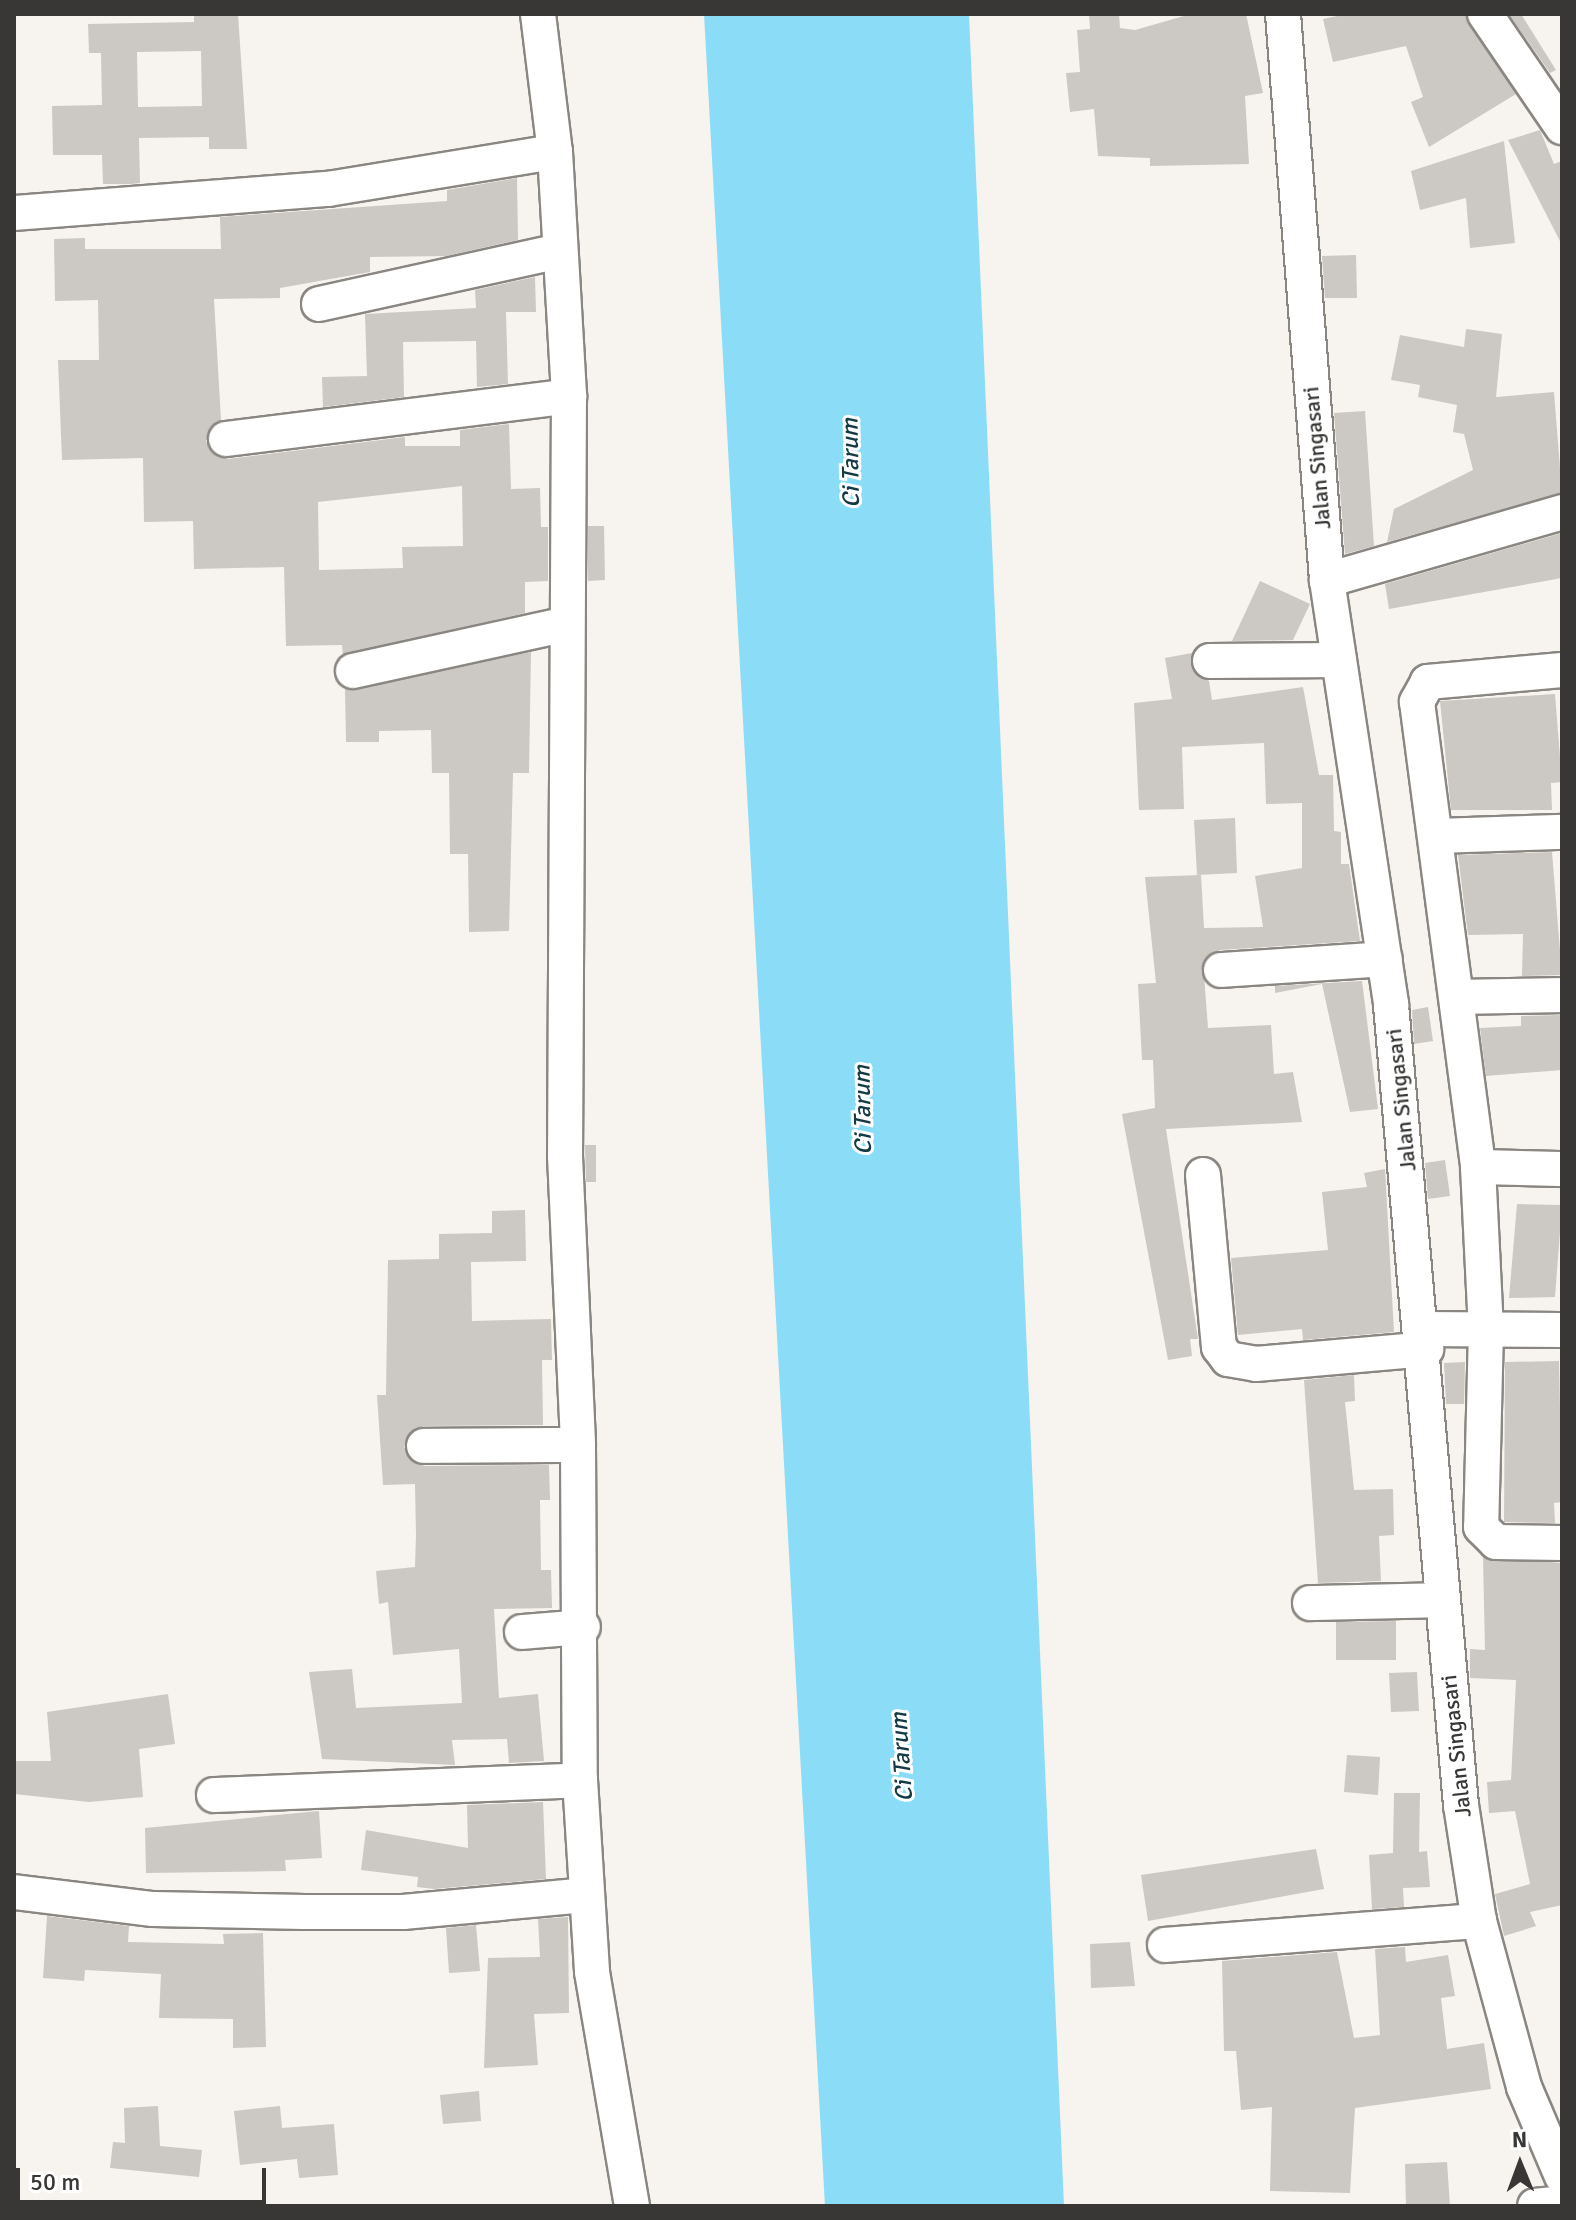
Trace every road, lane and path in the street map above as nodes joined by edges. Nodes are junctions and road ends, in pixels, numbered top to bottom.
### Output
1 (538, 14) edge
2 (1283, 14) edge
3 (1485, 14) edge
4 (1562, 127) edge
5 (555, 152) junction
6 (14, 213) edge
7 (560, 251) junction
8 (319, 304) dead end
9 (569, 396) junction
10 (226, 439) dead end
11 (1562, 512) edge
12 (1327, 580) junction
13 (567, 624) junction
14 (1339, 660) junction
15 (1210, 661) dead end
16 (1562, 670) edge
17 (353, 671) dead end
18 (1562, 832) edge
19 (1439, 836) junction
20 (1385, 959) junction
21 (1221, 970) dead end
22 (1562, 995) edge
23 (1458, 997) junction
24 (1478, 1167) junction
25 (1562, 1169) edge
26 (1203, 1175) dead end
27 (1486, 1329) junction
28 (1562, 1330) edge
29 (1425, 1339) junction
30 (578, 1445) junction
31 (424, 1446) dead end
32 (1562, 1543) edge
33 (1441, 1600) junction
34 (1310, 1603) dead end
35 (583, 1627) junction
36 (522, 1632) dead end
37 (580, 1780) junction
38 (214, 1795) dead end
39 (14, 1892) edge
40 (585, 1895) junction
41 (1479, 1921) junction
42 (1165, 1945) dead end
43 (1562, 2176) edge
44 (1562, 2203) edge
45 (632, 2206) edge
46 (1535, 2206) edge

1 - 5 street
2 - 12 street, Jalan Singasari
3 - 4 street
5 - 6 street
5 - 7 street
7 - 8 street
7 - 9 street
9 - 10 street
9 - 13 street
11 - 12 street
12 - 14 street, Jalan Singasari
13 - 17 street
13 - 30 street
14 - 15 street
14 - 20 street, Jalan Singasari
16 - 19 street
18 - 19 street
19 - 23 street
20 - 21 street
20 - 29 street, Jalan Singasari
22 - 23 street
23 - 24 street
24 - 25 street
24 - 27 street
26 - 29 street
27 - 28 street
27 - 29 street
27 - 32 street
29 - 33 street, Jalan Singasari
30 - 31 street
30 - 35 street
33 - 34 street
33 - 41 street, Jalan Singasari
35 - 36 street
35 - 37 street
37 - 38 street
37 - 40 street
39 - 40 street
40 - 45 street
41 - 42 street
41 - 43 street, Jalan Singasari
44 - 46 street

